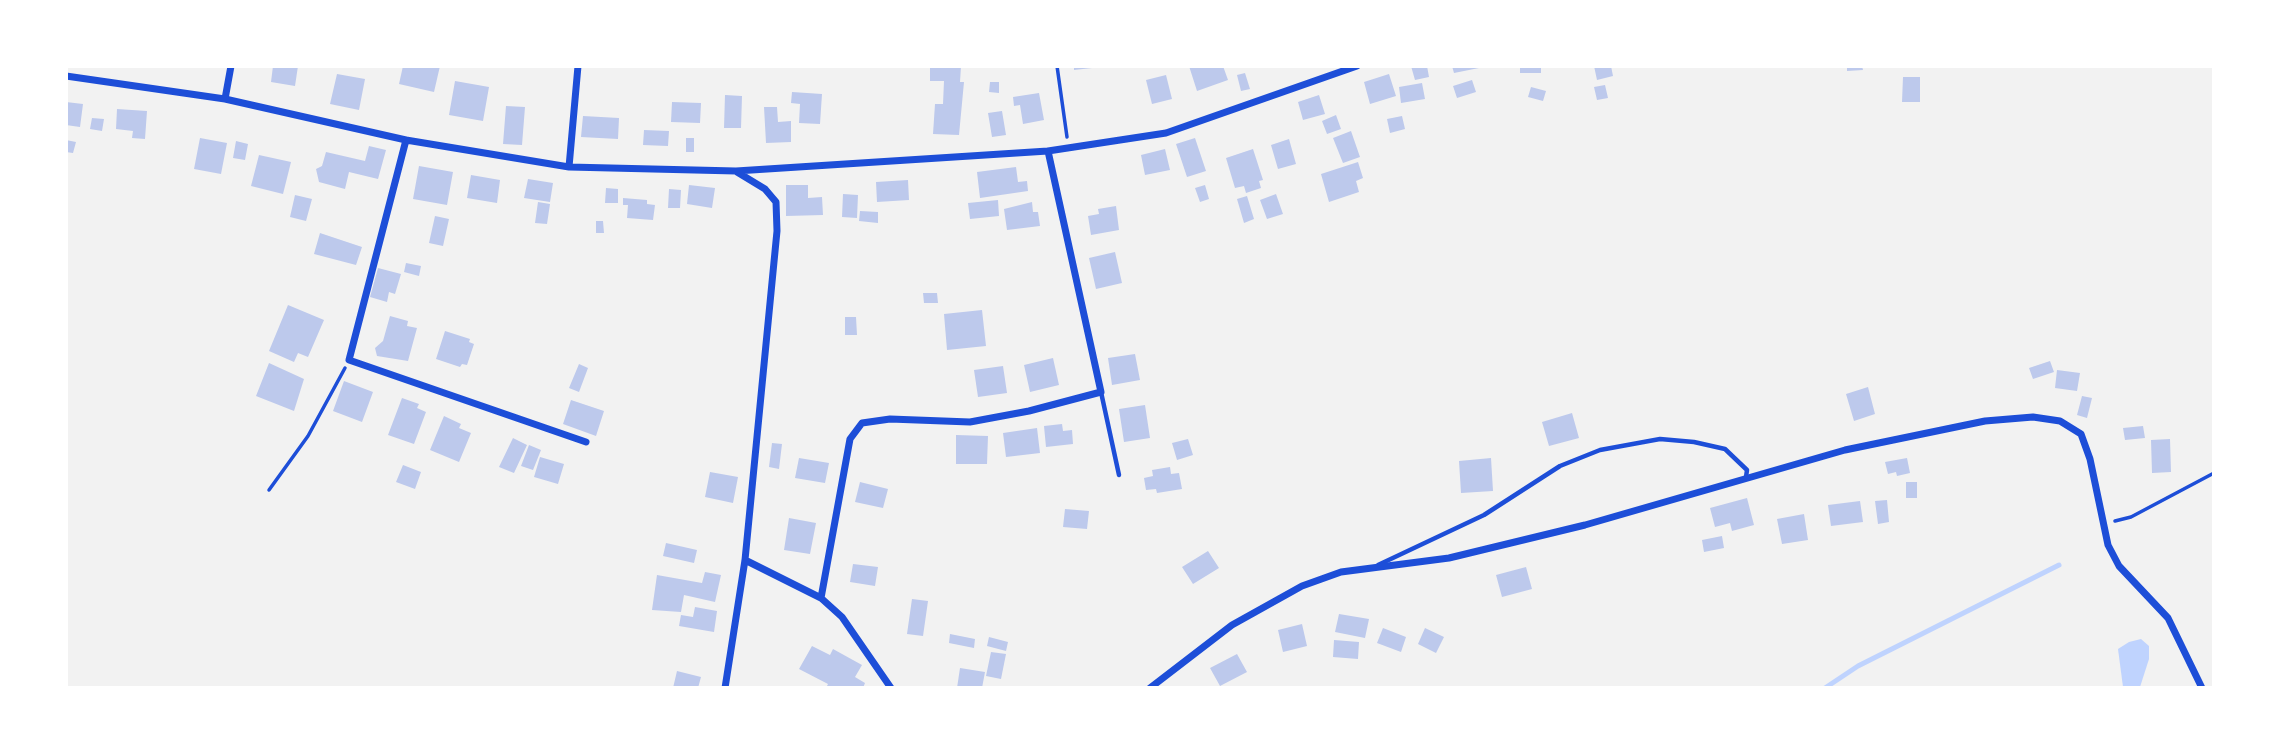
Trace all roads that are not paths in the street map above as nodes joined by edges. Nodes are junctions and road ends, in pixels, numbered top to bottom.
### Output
1 (231, 66) edge
2 (578, 66) edge
3 (1357, 66) edge
4 (66, 76) edge
5 (225, 99) junction
6 (406, 140) junction
7 (1048, 151) junction
8 (569, 167) junction
9 (736, 171) junction
10 (1101, 392) junction
11 (586, 442) dead end
12 (1119, 475) dead end
13 (1746, 477) junction
14 (746, 560) junction
15 (1373, 568) junction
16 (821, 598) junction
17 (725, 688) edge
18 (891, 688) edge
19 (1150, 688) edge
20 (2202, 688) edge

1 - 5 street
2 - 8 street
3 - 7 street
4 - 5 street
5 - 6 street
6 - 8 street
6 - 11 street
7 - 9 street
7 - 10 street
8 - 9 street
9 - 14 street
10 - 12 lane
10 - 16 street
13 - 15 street
13 - 15 lane
13 - 20 street
14 - 16 street
14 - 17 street
15 - 19 street
16 - 18 street

